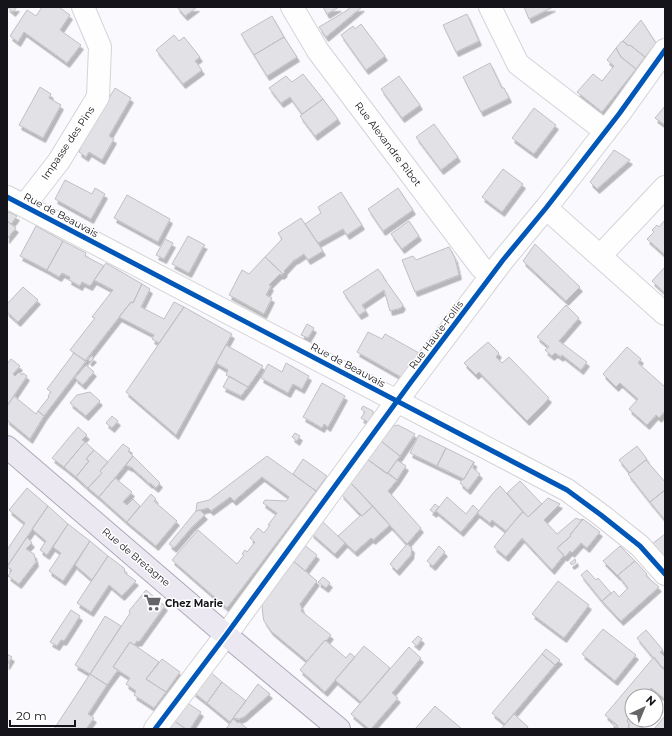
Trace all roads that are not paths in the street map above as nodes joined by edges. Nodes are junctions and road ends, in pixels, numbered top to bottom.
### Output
1 (83, 7) edge
2 (292, 7) edge
3 (490, 7) edge
4 (665, 50) edge
5 (606, 131) junction
6 (665, 187) edge
7 (16, 201) edge
8 (546, 208) junction
9 (600, 256) junction
10 (491, 276) junction
11 (665, 314) edge
12 (398, 401) junction
13 (7, 447) edge
14 (665, 574) edge
15 (226, 635) junction
16 (155, 729) edge
17 (339, 729) edge

1 - 7 street, Impasse des Pins
2 - 10 street, Rue Alexandre Ribot
3 - 5 street
4 - 5 street, Rue Haute-Follis
5 - 8 street, Rue Haute-Follis
6 - 9 street
7 - 12 street, Rue de Beauvais
8 - 9 street
8 - 10 street, Rue Haute-Follis
9 - 11 street
10 - 12 street, Rue Haute-Follis
12 - 14 street, Rue de Beauvais
12 - 15 street, Rue Haute-Follis
13 - 15 main road, Rue de Bretagne
15 - 16 street, Rue Haute-Follis
15 - 17 main road, Rue de Bretagne

